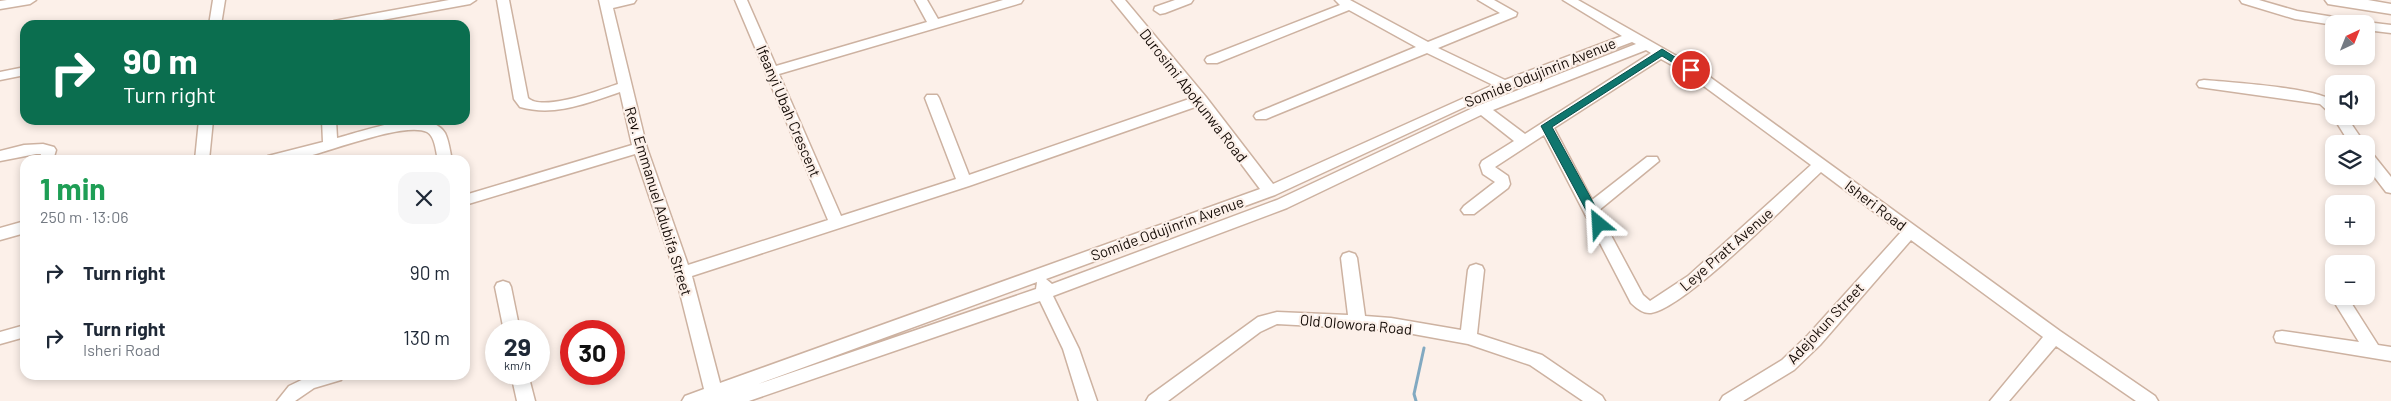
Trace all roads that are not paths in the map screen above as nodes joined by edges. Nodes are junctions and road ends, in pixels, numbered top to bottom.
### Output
1 (30, 0) edge
2 (219, 0) edge
3 (470, 0) edge
4 (503, 0) edge
5 (630, 0) edge
6 (741, 0) edge
7 (921, 0) edge
8 (1017, 0) edge
9 (1118, 0) edge
10 (1187, 0) edge
11 (1484, 0) edge
12 (1569, 0) edge
13 (1578, 0) edge
14 (2246, 0) edge
15 (2334, 0) edge
16 (606, 3) edge
17 (1346, 3) edge
18 (0, 5) edge
19 (2391, 9) edge
20 (1160, 10) dead end
21 (1598, 15) junction
22 (408, 19) edge
23 (216, 20) edge
24 (2325, 20) edge
25 (934, 24) junction
26 (2375, 27) edge
27 (2391, 29) edge
28 (1634, 36) junction
29 (1428, 48) junction
30 (1655, 48) junction
31 (1584, 53) junction
32 (1212, 60) dead end
33 (1597, 63) junction
34 (773, 71) junction
35 (20, 72) edge
36 (0, 76) edge
37 (1619, 78) junction
38 (2204, 84) dead end
39 (625, 86) junction
40 (1504, 86) junction
41 (932, 98) dead end
42 (1201, 100) junction
43 (2325, 101) edge
44 (1482, 109) junction
45 (1261, 116) dead end
46 (206, 125) edge
47 (329, 125) edge
48 (416, 125) edge
49 (416, 125) edge
50 (1546, 126) junction
51 (1523, 140) junction
52 (330, 146) junction
53 (640, 148) junction
54 (48, 155) edge
55 (202, 155) edge
56 (293, 155) edge
57 (444, 155) edge
58 (0, 156) edge
59 (1652, 161) dead end
60 (1821, 164) junction
61 (2375, 167) edge
62 (1305, 175) junction
63 (964, 182) junction
64 (1318, 188) junction
65 (2391, 188) edge
66 (1270, 191) junction
67 (470, 199) edge
68 (1591, 209) junction
69 (1469, 210) dead end
70 (836, 222) junction
71 (20, 228) edge
72 (1910, 231) junction
73 (0, 234) edge
74 (1349, 258) dead end
75 (1476, 270) dead end
76 (1044, 272) junction
77 (682, 273) junction
78 (503, 286) dead end
79 (1044, 293) junction
80 (2344, 305) dead end
81 (510, 320) edge
82 (1357, 321) junction
83 (20, 332) edge
84 (2054, 336) junction
85 (2282, 337) dead end
86 (0, 338) edge
87 (1468, 338) junction
88 (2372, 350) junction
89 (2391, 354) edge
90 (320, 380) edge
91 (522, 385) edge
92 (714, 397) edge
93 (286, 401) edge
94 (526, 401) edge
95 (691, 401) edge
96 (728, 401) edge
97 (1088, 401) edge
98 (1156, 401) edge
99 (1596, 401) edge
100 (1729, 401) edge
101 (1999, 401) edge
102 (2149, 401) edge

1 - 18 street
2 - 23 street
3 - 22 street
4 - 39 street
5 - 16 street
6 - 34 street, Ifeanyi Ubah Crescent
7 - 25 street
8 - 25 street
9 - 42 street, Durosimi Abokunwa Road
10 - 20 street
11 - 29 street
12 - 21 street, Isheri Road
13 - 21 street, Isheri Road
14 - 24 street
15 - 19 highway
16 - 39 street, Rev. Emmanuel Adubifa Street
17 - 29 street
17 - 32 street
21 - 28 street, Isheri Road
25 - 34 street
26 - 27 street
28 - 30 street, Isheri Road
28 - 31 street, Somide Odujinrin Avenue
29 - 40 street
29 - 45 street
30 - 33 street
30 - 37 street
30 - 60 street, Isheri Road
31 - 33 street
31 - 40 street, Somide Odujinrin Avenue
33 - 37 street
33 - 44 street
34 - 70 street, Ifeanyi Ubah Crescent
35 - 36 street
37 - 50 street
38 - 43 street
39 - 53 street, Rev. Emmanuel Adubifa Street
40 - 62 street, Somide Odujinrin Avenue
41 - 63 street
42 - 63 street
42 - 66 street, Durosimi Abokunwa Road
44 - 51 street
44 - 64 street
46 - 55 street
47 - 52 street
48 - 52 street
49 - 57 street
50 - 51 street
50 - 68 street, Leye Pratt Avenue
51 - 69 street
52 - 56 street
53 - 67 street
53 - 77 street, Rev. Emmanuel Adubifa Street
54 - 58 street
59 - 68 street
60 - 68 street, Leye Pratt Avenue
60 - 72 street, Isheri Road
61 - 65 street
62 - 64 street
62 - 66 street, Somide Odujinrin Avenue
63 - 70 street
64 - 79 street
66 - 76 street, Somide Odujinrin Avenue
70 - 77 street
71 - 73 street
72 - 84 street, Isheri Road
72 - 100 street, Adejokun Street
74 - 82 street
75 - 87 street
76 - 79 street
76 - 92 street, Somide Odujinrin Avenue
77 - 92 street, Rev. Emmanuel Adubifa Street
78 - 81 street
79 - 96 street
79 - 97 street
80 - 88 street
82 - 87 street, Old Olowora Road
82 - 98 street, Old Olowora Road
83 - 86 street
84 - 101 street
84 - 102 street, Isheri Road
85 - 88 street
87 - 99 street, Old Olowora Road
88 - 89 street
90 - 93 street
91 - 94 street
92 - 95 street, Somide Odujinrin Avenue

